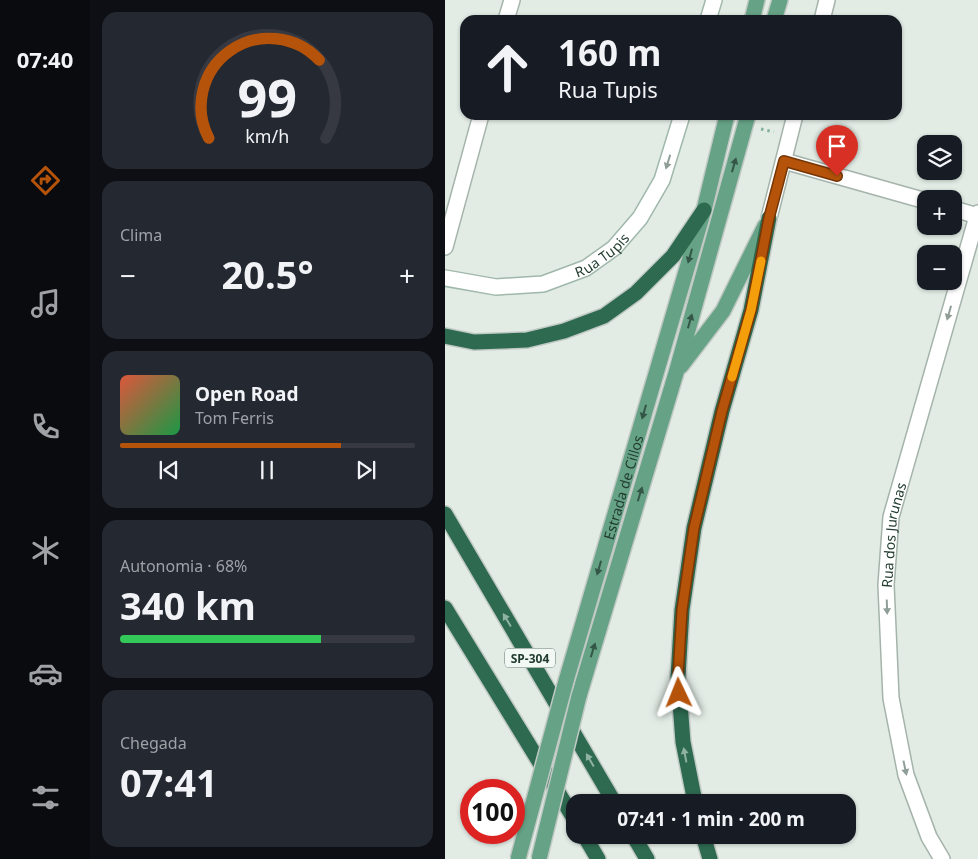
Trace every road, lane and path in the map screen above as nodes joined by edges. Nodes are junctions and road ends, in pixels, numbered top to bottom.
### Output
1 (512, 0) edge
2 (714, 0) edge
3 (757, 0) edge
4 (780, 0) edge
5 (827, 0) edge
6 (508, 15) edge
7 (710, 15) edge
8 (753, 15) edge
9 (776, 15) edge
10 (823, 15) edge
11 (480, 120) edge
12 (680, 120) edge
13 (726, 120) edge
14 (747, 120) edge
15 (794, 120) edge
16 (784, 161) junction
17 (917, 198) edge
18 (704, 210) junction
19 (962, 211) edge
20 (978, 215) edge
21 (769, 218) junction
22 (445, 247) edge
23 (445, 278) edge
24 (445, 336) edge
25 (676, 373) junction
26 (445, 514) edge
27 (445, 608) edge
28 (609, 794) edge
29 (693, 794) edge
30 (566, 805) edge
31 (589, 844) edge
32 (638, 844) edge
33 (706, 844) edge
34 (518, 859) edge
35 (539, 859) edge
36 (597, 859) edge
37 (647, 859) edge
38 (710, 859) edge
39 (942, 859) edge

1 - 6 street
2 - 7 street
3 - 8 main road
4 - 9 main road
5 - 10 street
11 - 22 street
12 -> 23 street, Rua Tupis
13 - 18 main road, Estrada de Cillos
25 -> 14 main road, Estrada de Cillos
15 - 16 street
16 - 17 street
16 - 21 street
18 - 24 highway
18 -> 34 main road, Estrada de Cillos, bridge
19 - 20 street
20 -> 39 street, Rua dos Jurunas
21 - 25 main road
29 -> 21 highway
35 -> 25 main road, Estrada de Cillos, bridge
28 -> 26 highway, SP-304
27 - 30 highway, SP-304
31 - 36 highway
32 - 37 highway
33 - 38 highway

